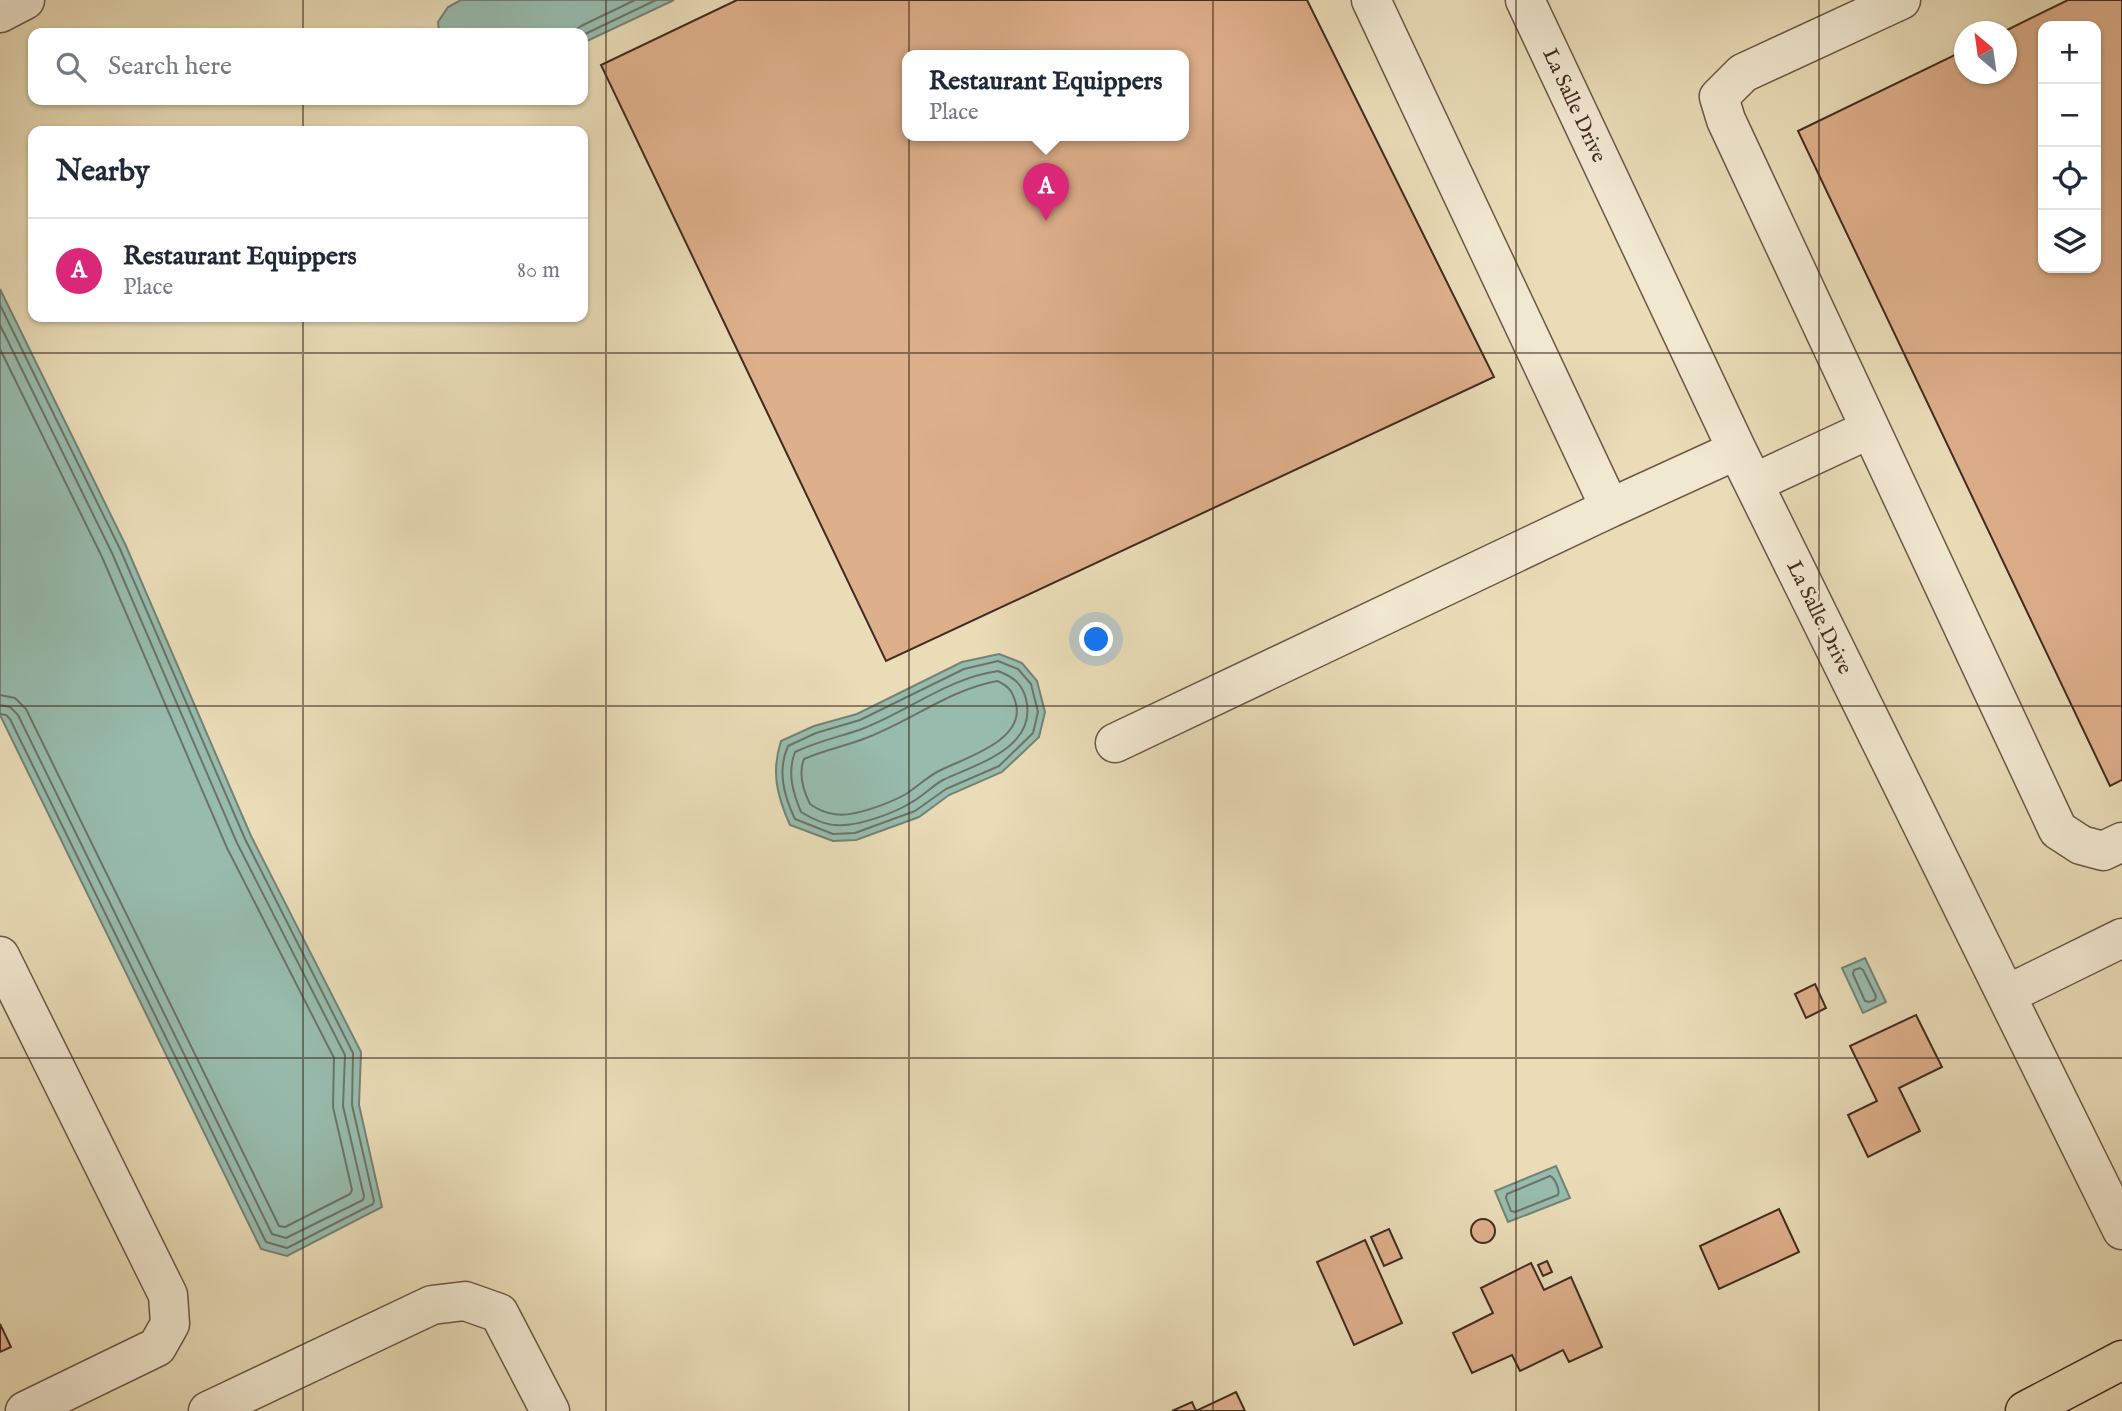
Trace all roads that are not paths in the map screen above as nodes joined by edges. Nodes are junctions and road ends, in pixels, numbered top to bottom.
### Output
1 (25, 0) edge
2 (1371, 0) edge
3 (1525, 0) edge
4 (1901, 0) edge
5 (0, 13) edge
6 (1870, 429) junction
7 (1737, 450) junction
8 (1754, 483) junction
9 (1610, 508) junction
10 (1115, 743) dead end
11 (2122, 842) edge
12 (2122, 938) edge
13 (0, 956) edge
14 (2006, 995) junction
15 (2122, 1230) edge
16 (2122, 1360) edge
17 (25, 1411) edge
18 (208, 1411) edge
19 (550, 1411) edge
20 (2025, 1411) edge

1 - 5 street
2 - 9 street
3 - 7 street, La Salle Drive
4 - 6 street
6 - 8 street
6 - 11 street
7 - 8 street, La Salle Drive
7 - 9 street
8 - 14 street, La Salle Drive
9 - 10 street
12 - 14 street
13 - 17 street
14 - 15 street, La Salle Drive
16 - 20 main road
18 - 19 street

